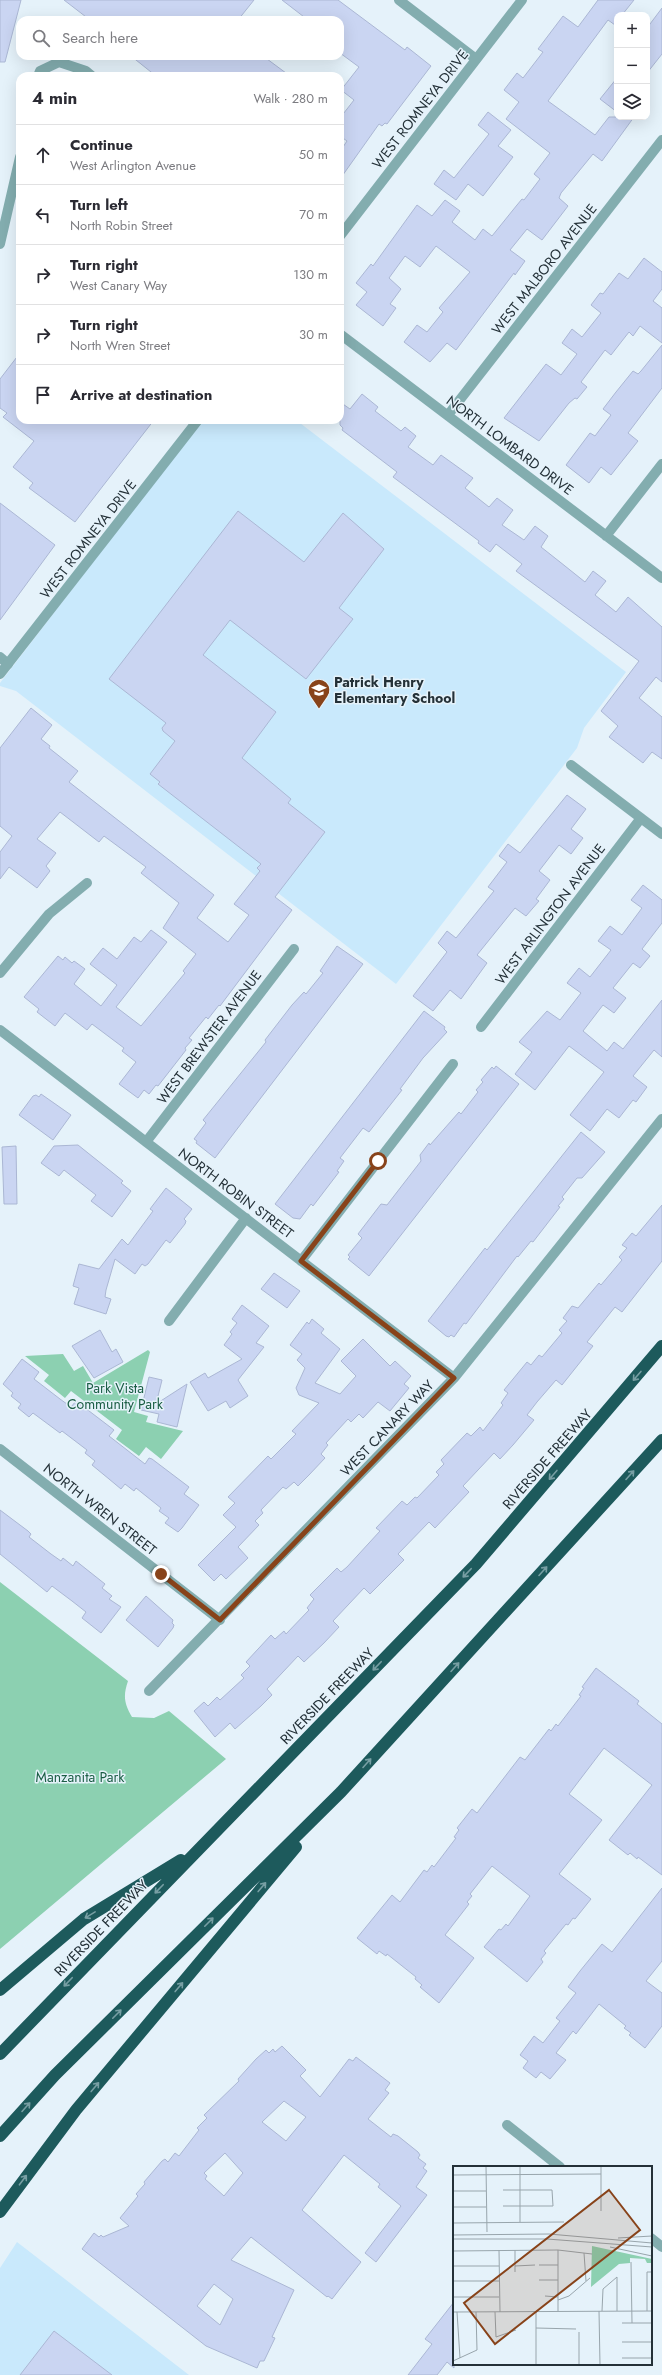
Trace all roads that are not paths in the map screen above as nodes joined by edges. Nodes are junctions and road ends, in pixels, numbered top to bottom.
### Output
1 (399, 0) edge
2 (522, 0) edge
3 (476, 59) junction
4 (40, 72) edge
5 (84, 72) edge
6 (662, 140) edge
7 (16, 174) edge
8 (344, 231) edge
9 (0, 244) edge
10 (344, 337) edge
11 (448, 415) junction
12 (195, 424) edge
13 (662, 464) edge
14 (606, 536) junction
15 (662, 578) edge
16 (0, 657) edge
17 (8, 664) junction
18 (0, 674) edge
19 (571, 765) dead end
20 (641, 818) junction
21 (662, 834) edge
22 (87, 883) dead end
23 (294, 950) dead end
24 (0, 973) edge
25 (481, 1027) dead end
26 (0, 1030) edge
27 (453, 1064) dead end
28 (662, 1119) edge
29 (146, 1142) junction
30 (246, 1218) junction
31 (301, 1261) junction
32 (169, 1321) dead end
33 (662, 1346) edge
34 (454, 1378) junction
35 (662, 1440) edge
36 (0, 1449) edge
37 (220, 1620) junction
38 (149, 1691) dead end
39 (341, 1792) junction
40 (196, 1851) junction
41 (0, 1990) edge
42 (0, 2054) edge
43 (507, 2125) dead end
44 (0, 2136) edge
45 (559, 2166) edge
46 (0, 2212) edge
47 (652, 2239) edge
48 (662, 2247) edge

1 - 3 street
2 - 3 street, WEST ROMNEYA DRIVE
3 - 8 street, WEST ROMNEYA DRIVE
4 - 5 street
6 - 11 street, WEST MALBORO AVENUE
7 - 9 street
10 - 11 street, NORTH LOMBARD DRIVE
11 - 14 street, NORTH LOMBARD DRIVE
12 - 17 street, WEST ROMNEYA DRIVE
13 - 14 street
14 - 15 street, NORTH LOMBARD DRIVE
16 - 17 street
17 - 18 street, WEST ROMNEYA DRIVE
19 - 20 street
20 - 21 street
20 - 25 street, WEST ARLINGTON AVENUE
22 - 24 street
23 - 29 street, WEST BREWSTER AVENUE
26 - 29 street, NORTH ROBIN STREET
27 - 31 street
28 - 34 street, WEST CANARY WAY
29 - 30 street, NORTH ROBIN STREET
30 - 31 street, NORTH ROBIN STREET
30 - 32 street
31 - 34 street, NORTH ROBIN STREET
33 -> 40 highway, RIVERSIDE FREEWAY
34 - 37 street, WEST CANARY WAY
39 -> 35 highway
36 - 37 street, NORTH WREN STREET
37 - 38 street, WEST CANARY WAY
44 -> 39 highway
46 -> 39 highway
40 -> 41 highway
40 -> 42 highway, RIVERSIDE FREEWAY
43 - 45 street
47 - 48 street

